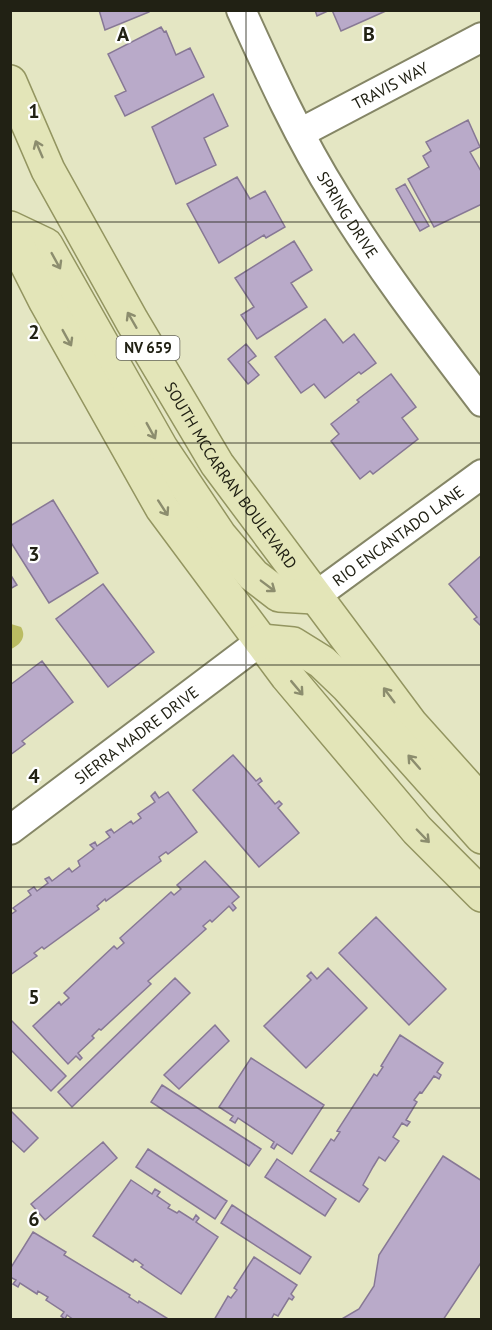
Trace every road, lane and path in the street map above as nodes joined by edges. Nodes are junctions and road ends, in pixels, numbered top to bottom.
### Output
1 (241, 10) edge
2 (482, 37) edge
3 (10, 82) edge
4 (300, 133) junction
5 (10, 229) edge
6 (482, 402) edge
7 (482, 474) edge
8 (314, 597) junction
9 (261, 641) junction
10 (482, 803) edge
11 (10, 830) edge
12 (482, 837) edge
13 (482, 895) edge

1 - 4 street, SPRING DRIVE
2 - 4 street, TRAVIS WAY
8 -> 3 main road, SOUTH MCCARRAN BOULEVARD / NV 659
4 - 6 street, SPRING DRIVE
5 -> 8 main road
5 -> 9 main road
7 - 8 street, RIO ENCANTADO LANE
10 -> 8 main road, SOUTH MCCARRAN BOULEVARD / NV 659
9 - 11 street, SIERRA MADRE DRIVE
12 -> 9 main road
9 -> 13 main road

